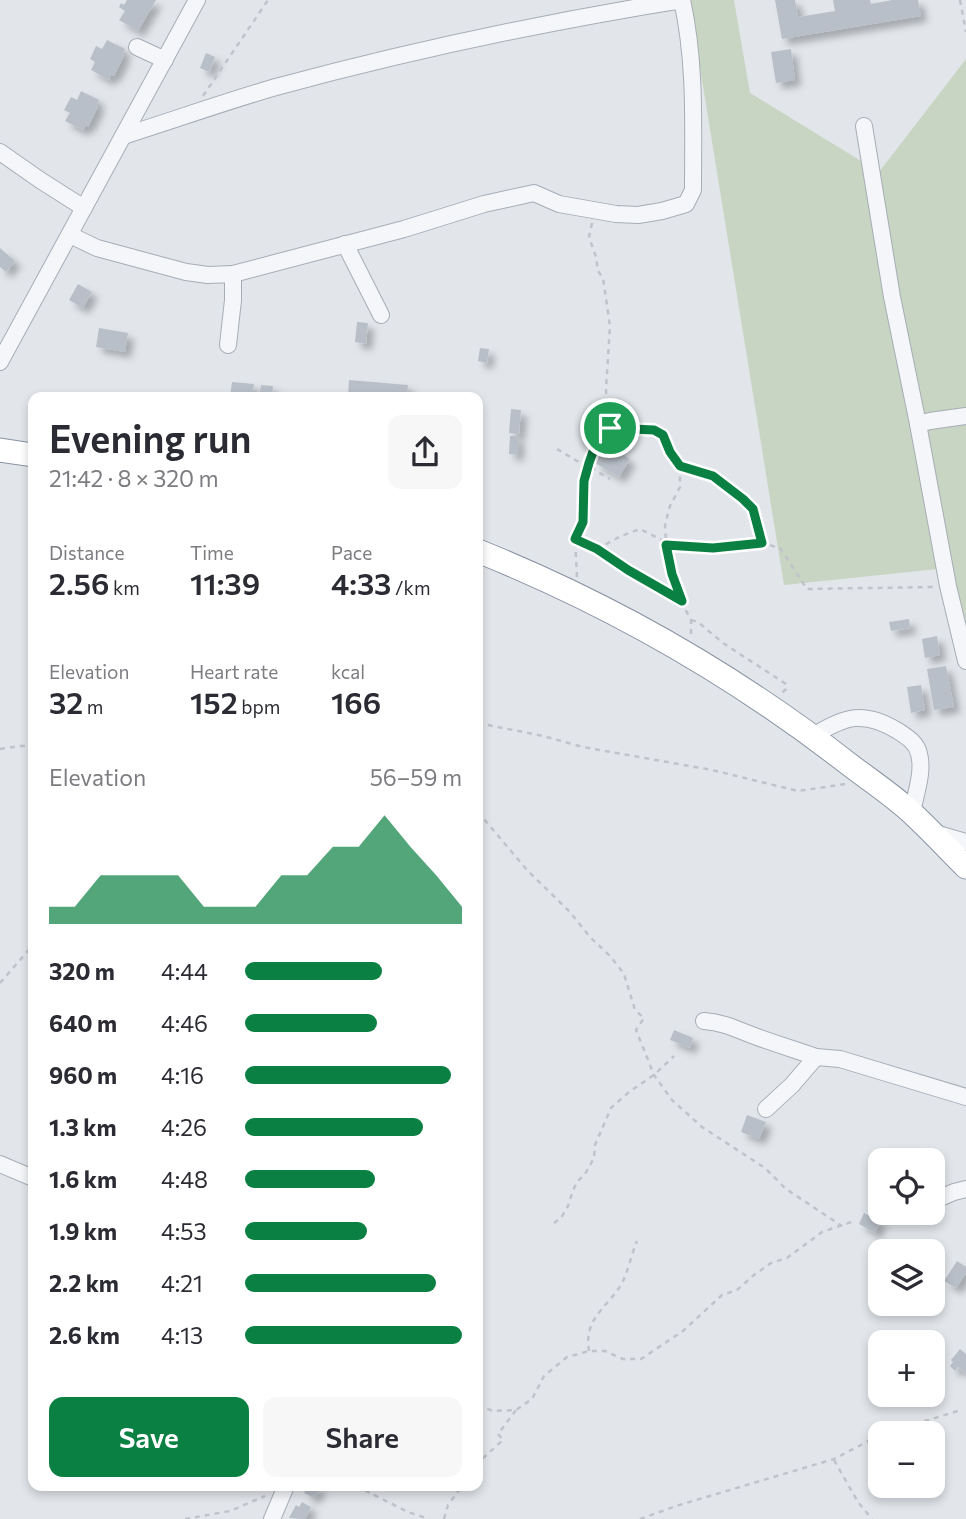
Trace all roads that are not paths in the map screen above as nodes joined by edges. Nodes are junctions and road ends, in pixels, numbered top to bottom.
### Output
1 (197, 0) edge
2 (682, 0) edge
3 (137, 47) dead end
4 (165, 60) junction
5 (864, 126) dead end
6 (123, 136) junction
7 (0, 152) edge
8 (84, 208) junction
9 (69, 235) junction
10 (345, 244) junction
11 (233, 274) junction
12 (381, 315) dead end
13 (228, 345) dead end
14 (0, 362) edge
15 (966, 416) edge
16 (918, 424) junction
17 (0, 450) edge
18 (28, 455) edge
19 (483, 553) edge
20 (966, 661) edge
21 (813, 736) junction
22 (912, 813) junction
23 (930, 832) junction
24 (966, 842) edge
25 (966, 867) edge
26 (704, 1021) dead end
27 (816, 1057) junction
28 (966, 1097) edge
29 (766, 1108) dead end
30 (0, 1164) edge
31 (28, 1176) edge
32 (966, 1189) edge
33 (945, 1197) edge
34 (284, 1491) edge
35 (272, 1519) edge

1 - 4 street
2 - 6 street
2 - 10 street
3 - 4 street
4 - 6 street
5 - 16 street
6 - 8 street
7 - 8 street
8 - 9 street
9 - 11 street
9 - 14 street
10 - 11 street
10 - 12 street
11 - 13 street
15 - 16 street
16 - 20 street
17 - 18 highway
19 - 21 highway
21 - 22 highway
21 - 22 street
22 - 23 highway
23 - 24 street
23 - 25 highway
26 - 27 street
27 - 28 street
27 - 29 street
30 - 31 street
32 - 33 street
34 - 35 street

